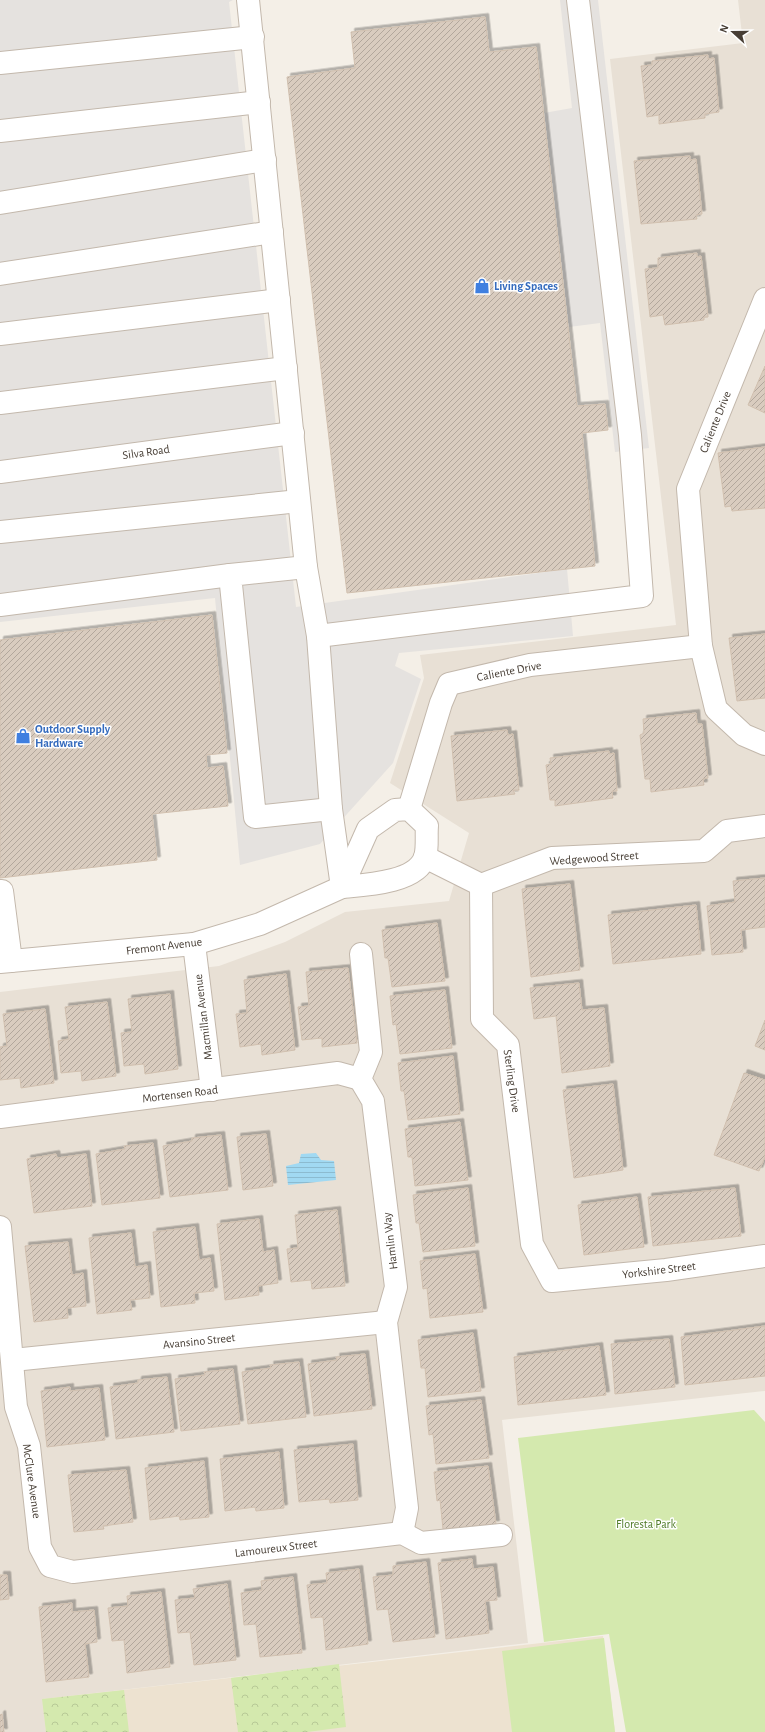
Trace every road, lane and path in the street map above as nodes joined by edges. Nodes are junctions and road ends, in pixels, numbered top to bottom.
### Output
1 (248, 0) edge
2 (578, 0) edge
3 (252, 37) junction
4 (0, 63) edge
5 (259, 102) junction
6 (0, 131) edge
7 (265, 160) junction
8 (0, 203) edge
9 (272, 232) junction
10 (0, 274) edge
11 (765, 299) edge
12 (279, 300) junction
13 (0, 334) edge
14 (286, 368) junction
15 (0, 403) edge
16 (293, 433) junction
17 (0, 472) edge
18 (299, 501) junction
19 (0, 532) edge
20 (306, 567) junction
21 (230, 576) junction
22 (0, 606) edge
23 (318, 636) junction
24 (701, 646) junction
25 (765, 744) edge
26 (331, 809) junction
27 (409, 809) junction
28 (765, 826) edge
29 (425, 857) junction
30 (481, 885) junction
31 (342, 887) junction
32 (0, 892) edge
33 (194, 944) junction
34 (361, 954) dead end
35 (5, 962) edge
36 (360, 1079) junction
37 (212, 1090) junction
38 (0, 1117) edge
39 (0, 1227) edge
40 (765, 1256) edge
41 (552, 1282) joint
42 (386, 1322) junction
43 (13, 1360) junction
44 (402, 1533) junction
45 (501, 1535) dead end
46 (50, 1566) joint

1 - 3 street
2 - 23 street
3 - 4 street
3 - 5 street
5 - 6 street
5 - 7 street
7 - 8 street
7 - 9 street
9 - 10 street
9 - 12 street
11 - 24 street, Caliente Drive
12 - 13 street
12 - 14 street
14 - 15 street
14 - 16 street
16 - 17 street, Silva Road
16 - 18 street
18 - 19 street
18 - 20 street
20 - 21 street
20 - 23 street
21 - 22 street
21 - 26 street
23 - 26 street
24 - 25 street, Caliente Drive
24 - 27 street, Caliente Drive
26 - 31 street
27 - 29 street
27 - 31 street
28 - 30 street, Wedgewood Street
29 - 30 street
29 - 31 street, Fremont Avenue
30 - 41 street, Sterling Drive
31 - 33 street, Fremont Avenue
32 - 35 street
33 - 35 street, Fremont Avenue
33 - 37 street, Macmillan Avenue
34 - 36 street
36 - 37 street, Mortensen Road
36 - 42 street, Hamlin Way
37 - 38 street, Mortensen Road
39 - 43 street, McClure Avenue
40 - 41 street, Yorkshire Street
42 - 43 street, Avansino Street
42 - 44 street, Hamlin Way
43 - 46 street, McClure Avenue
44 - 45 street
44 - 46 street, Lamoureux Street

